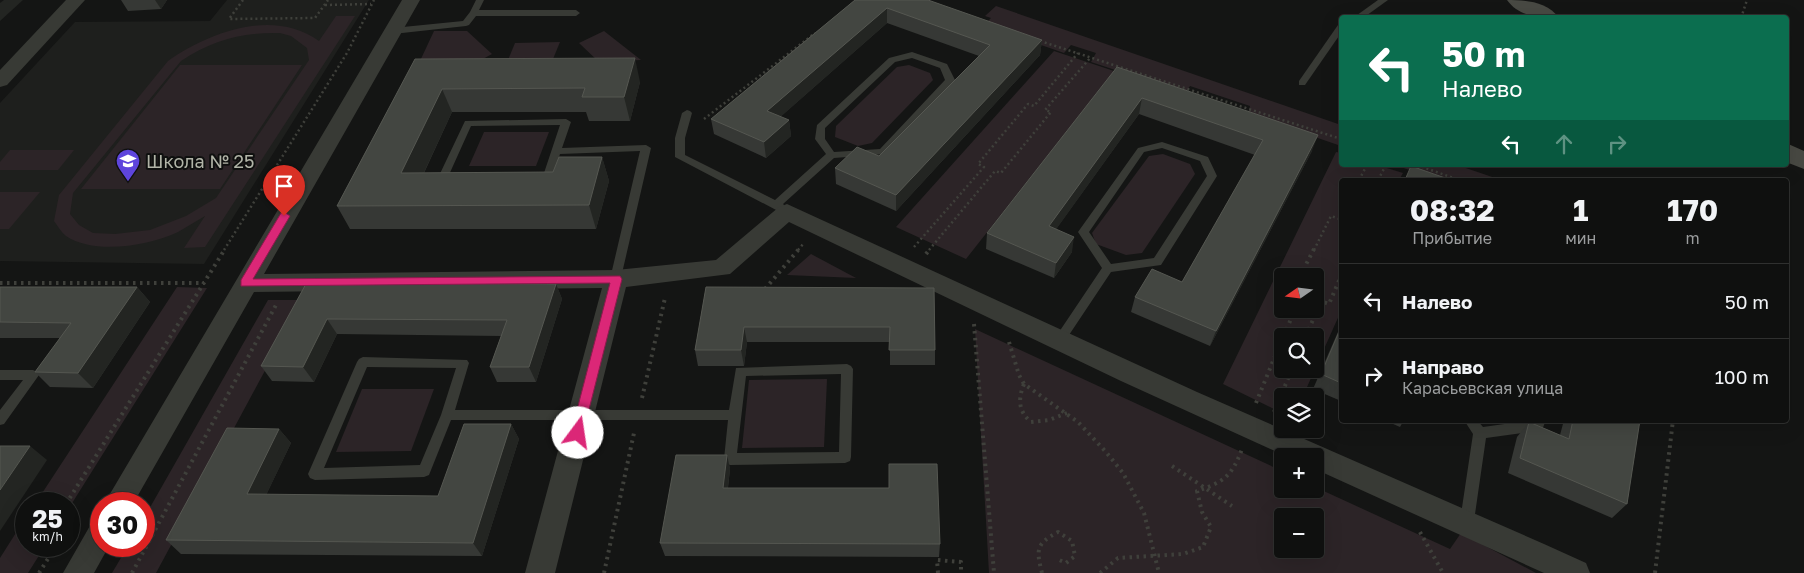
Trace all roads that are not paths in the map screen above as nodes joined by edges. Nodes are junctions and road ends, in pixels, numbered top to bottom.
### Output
1 (76, 0) edge
2 (412, 0) edge
3 (480, 0) edge
4 (1384, 0) edge
5 (1517, 0) edge
6 (474, 13) junction
7 (576, 13) dead end
8 (1361, 15) edge
9 (1543, 15) edge
10 (393, 30) junction
11 (1339, 30) edge
12 (0, 81) edge
13 (1302, 83) dead end
14 (687, 113) dead end
15 (556, 151) junction
16 (1789, 152) edge
17 (832, 155) junction
18 (1804, 160) edge
19 (528, 179) edge
20 (461, 180) edge
21 (782, 208) junction
22 (1108, 268) junction
23 (616, 279) junction
24 (245, 283) junction
25 (1059, 341) junction
26 (0, 375) edge
27 (447, 415) junction
28 (582, 415) junction
29 (735, 415) junction
30 (0, 420) edge
31 (1472, 423) edge
32 (1539, 423) edge
33 (1480, 433) junction
34 (125, 492) edge
35 (1467, 522) junction
36 (90, 552) edge
37 (78, 573) edge
38 (540, 573) edge
39 (1575, 573) edge

1 - 12 street
2 - 10 street
3 - 6 lane
4 - 8 lane
5 - 9 main road
6 - 7 lane
6 - 10 lane
10 - 24 street
11 - 13 lane
14 - 21 lane
15 - 19 lane
15 - 20 lane
15 - 23 lane
16 - 18 main road
17 - 17 lane
17 - 21 lane
21 - 23 street
21 - 25 street
22 - 22 lane
22 - 25 lane
23 - 24 street
23 - 28 street
24 - 34 street
25 - 35 street
26 - 30 lane
27 - 27 lane
27 - 28 lane
28 - 29 lane
28 - 38 street
29 - 29 lane
31 - 33 lane
32 - 33 lane
33 - 35 lane
35 - 39 street
36 - 37 street

